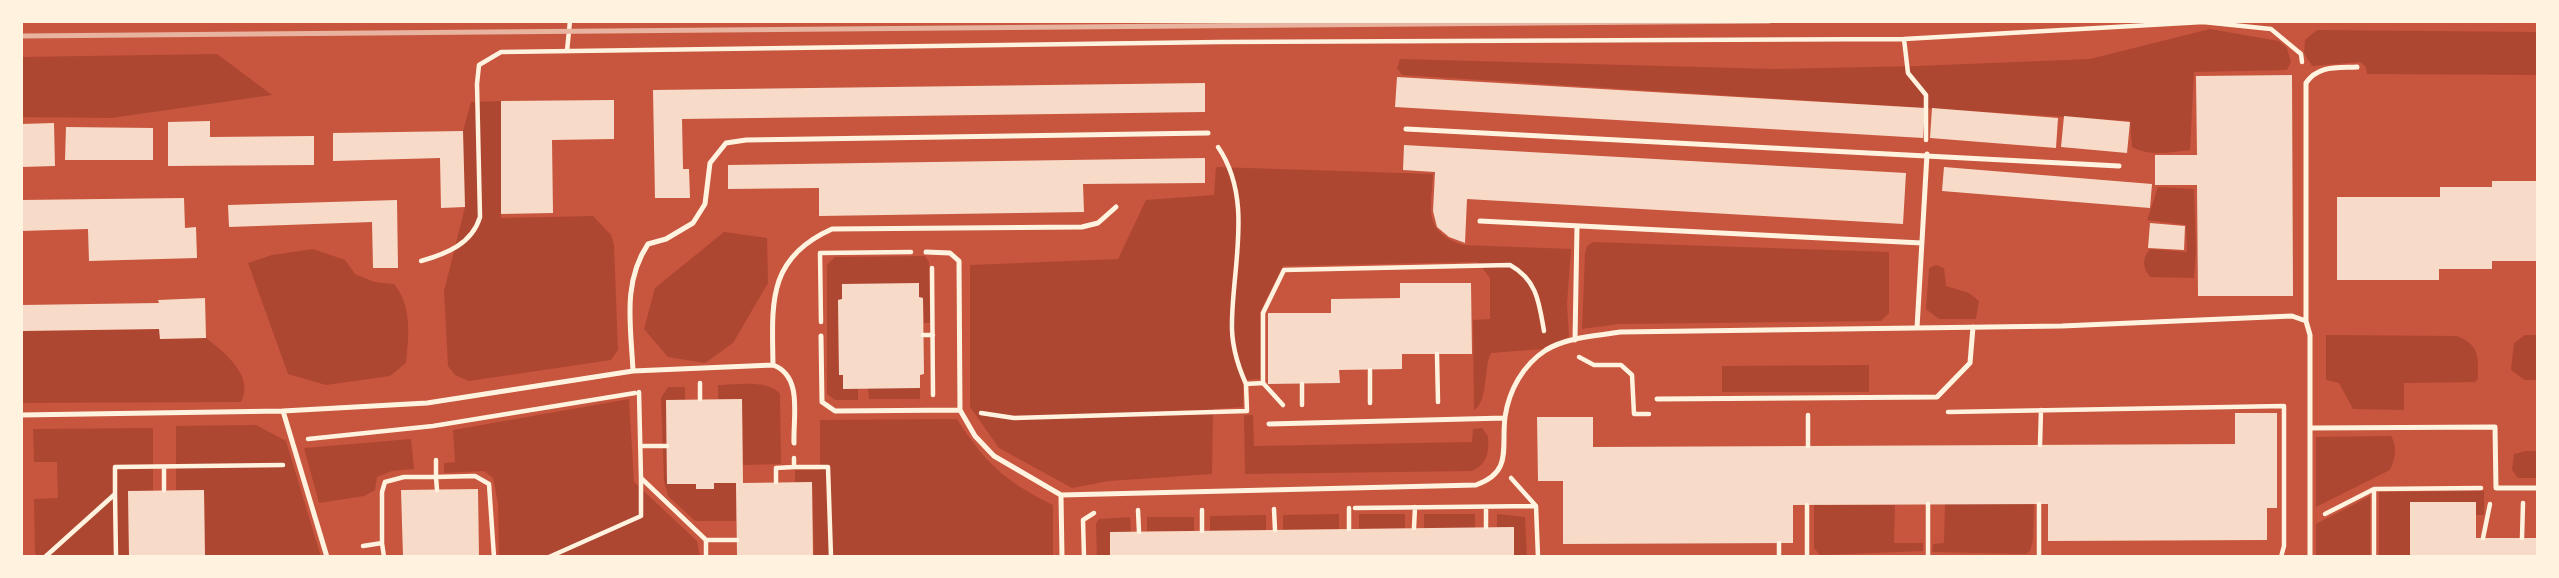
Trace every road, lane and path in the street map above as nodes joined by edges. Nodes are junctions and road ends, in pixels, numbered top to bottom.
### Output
1 (570, 21) edge
2 (1904, 39) junction
3 (567, 51) junction
4 (2357, 68) dead end
5 (2306, 83) junction
6 (1406, 129) dead end
7 (1208, 133) joint
8 (1927, 154) junction
9 (2119, 166) dead end
10 (1116, 207) dead end
11 (1480, 221) dead end
12 (1577, 226) junction
13 (1922, 243) junction
14 (929, 252) junction
15 (421, 261) dead end
16 (2306, 321) junction
17 (1973, 327) junction
18 (1917, 328) junction
19 (923, 335) dead end
20 (933, 335) junction
21 (821, 336) joint
22 (1575, 340) junction
23 (1548, 349) junction
24 (1437, 354) dead end
25 (774, 365) junction
26 (1370, 370) dead end
27 (633, 371) junction
28 (1632, 375) dead end
29 (700, 383) dead end
30 (1263, 383) junction
31 (1246, 384) junction
32 (1302, 384) dead end
33 (700, 399) dead end
34 (1657, 399) dead end
35 (928, 401) dead end
36 (1438, 402) dead end
37 (1370, 403) dead end
38 (1281, 405) dead end
39 (1302, 405) dead end
40 (2284, 406) dead end
41 (960, 410) junction
42 (2041, 410) dead end
43 (283, 411) junction
44 (1808, 413) dead end
45 (21, 415) edge
46 (1505, 418) junction
47 (1269, 424) dead end
48 (2310, 428) junction
49 (292, 441) junction
50 (794, 443) joint
51 (2040, 445) dead end
52 (640, 446) junction
53 (667, 446) dead end
54 (1808, 446) dead end
55 (436, 460) dead end
56 (280, 466) dead end
57 (164, 467) junction
58 (794, 467) junction
59 (1501, 467) junction
60 (436, 477) junction
61 (641, 478) junction
62 (776, 482) dead end
63 (2496, 488) junction
64 (2538, 488) edge
65 (2374, 489) junction
66 (164, 490) dead end
67 (437, 490) dead end
68 (115, 494) junction
69 (1061, 495) junction
70 (2490, 501) dead end
71 (2523, 501) dead end
72 (1928, 504) dead end
73 (2039, 504) dead end
74 (1807, 505) dead end
75 (1486, 507) dead end
76 (1349, 508) dead end
77 (1415, 508) dead end
78 (1274, 509) dead end
79 (1138, 510) dead end
80 (1202, 510) dead end
81 (1105, 512) dead end
82 (2310, 522) junction
83 (1486, 527) dead end
84 (1414, 528) dead end
85 (1349, 529) dead end
86 (1275, 530) dead end
87 (1202, 531) dead end
88 (1139, 532) dead end
89 (2483, 538) dead end
90 (2522, 538) dead end
91 (706, 540) junction
92 (737, 540) dead end
93 (382, 543) junction
94 (1779, 543) dead end
95 (363, 546) dead end
96 (45, 557) edge
97 (116, 557) edge
98 (327, 557) edge
99 (384, 557) edge
100 (495, 557) edge
101 (550, 557) edge
102 (706, 557) edge
103 (831, 557) edge
104 (1062, 557) edge
105 (1084, 557) edge
106 (1538, 557) edge
107 (1779, 557) edge
108 (1807, 557) edge
109 (1928, 557) edge
110 (2039, 557) edge
111 (2281, 557) edge
112 (2310, 557) edge
113 (2374, 557) edge

1 - 3 path
2 - 3 path
2 - 5 path
2 - 8 path
3 - 15 path
4 - 5 lane
5 - 16 lane
6 - 8 lane
7 - 27 lane
7 - 31 path
8 - 9 lane
8 - 13 lane
10 - 25 lane
11 - 12 lane
12 - 13 lane
12 - 22 lane
13 - 18 lane
14 - 20 path
14 - 21 path
14 - 41 lane
16 - 17 lane
16 - 48 lane
17 - 18 lane
17 - 34 lane
18 - 22 lane
19 - 20 path
20 - 35 path
21 - 41 lane
22 - 23 lane
22 - 28 path
23 - 30 path
23 - 46 lane
24 - 36 path
25 - 27 lane
25 - 50 lane
26 - 37 path
27 - 43 lane
29 - 33 path
30 - 31 path
30 - 38 path
31 - 41 path
32 - 39 path
40 - 111 path
41 - 69 lane
42 - 51 path
43 - 45 lane
43 - 49 lane
44 - 54 path
46 - 47 lane
46 - 59 lane
48 - 63 lane
48 - 82 lane
49 - 52 path
49 - 98 lane
50 - 58 path
52 - 53 path
52 - 61 path
55 - 60 path
56 - 57 path
57 - 66 path
57 - 68 path
58 - 62 path
58 - 103 path
59 - 69 lane
59 - 106 path
60 - 67 path
60 - 93 path
60 - 100 path
61 - 91 path
61 - 101 path
63 - 64 lane
63 - 65 path
65 - 82 path
65 - 113 path
68 - 96 path
68 - 97 path
69 - 104 lane
70 - 89 path
71 - 90 path
72 - 109 path
73 - 110 path
74 - 108 path
75 - 83 path
76 - 85 path
77 - 84 path
78 - 86 path
79 - 88 path
80 - 87 path
81 - 105 path
82 - 112 lane
91 - 92 path
91 - 102 path
93 - 95 path
93 - 99 path
94 - 107 path

